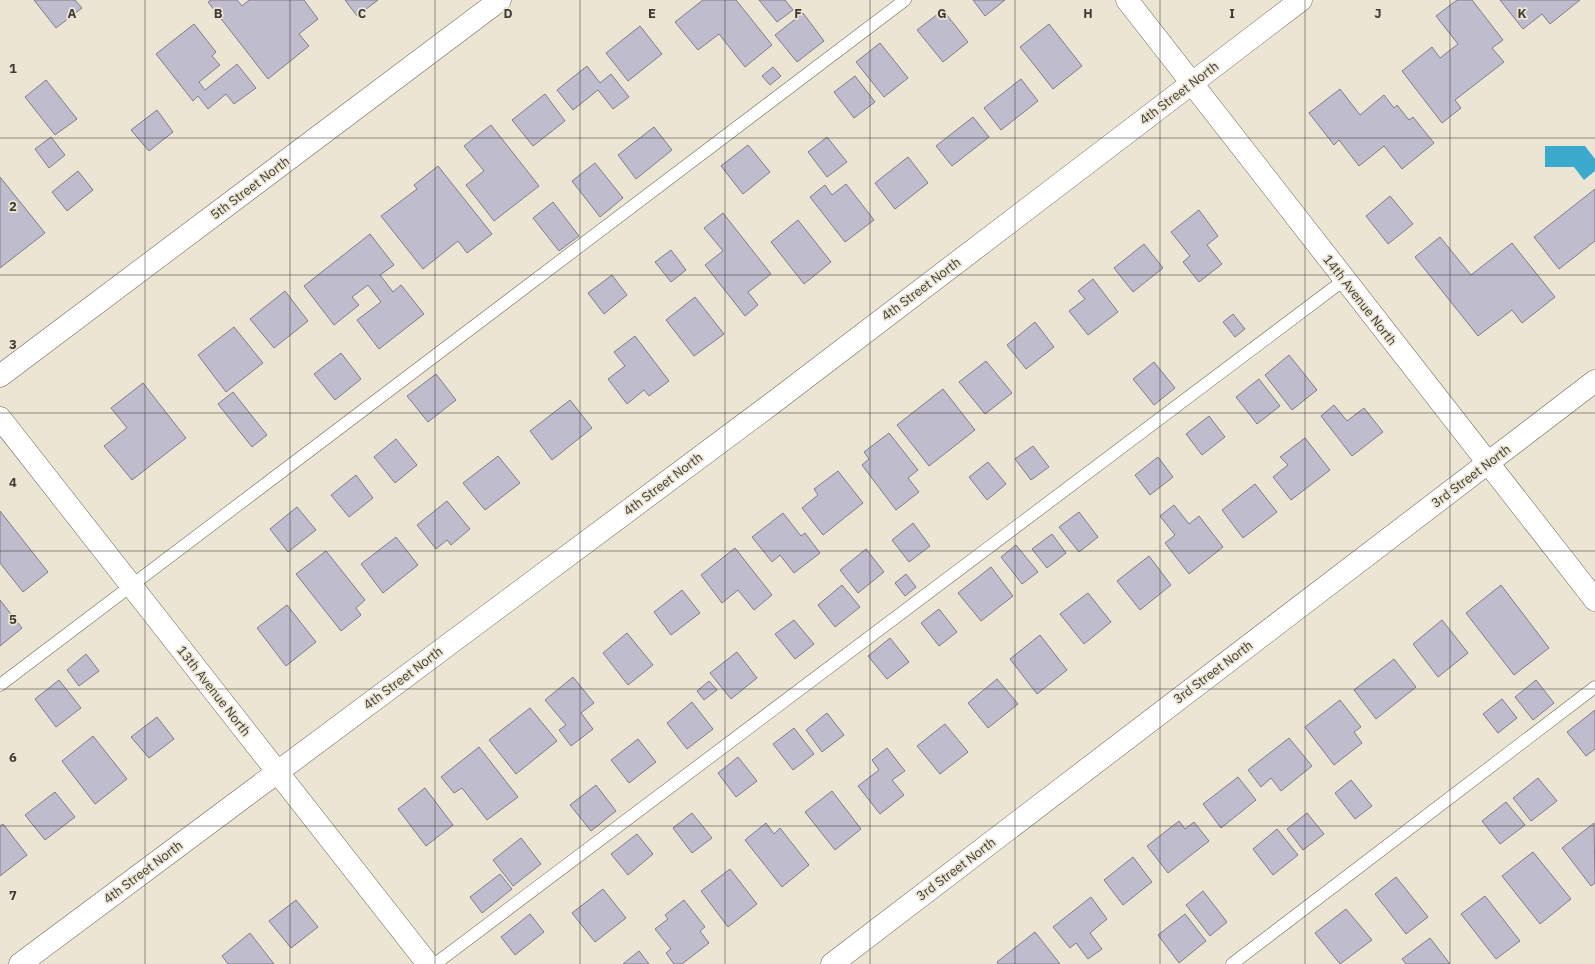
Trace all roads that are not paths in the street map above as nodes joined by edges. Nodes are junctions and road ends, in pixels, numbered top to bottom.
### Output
1 (500, 0) edge
2 (905, 0) edge
3 (1127, 0) edge
4 (1301, 0) edge
5 (1193, 83) junction
6 (1344, 280) junction
7 (0, 376) edge
8 (1595, 381) edge
9 (0, 418) edge
10 (1488, 463) junction
11 (131, 585) junction
12 (1595, 600) edge
13 (0, 684) edge
14 (1595, 687) edge
15 (277, 772) junction
16 (20, 964) edge
17 (428, 964) edge
18 (435, 964) edge
19 (832, 964) edge
20 (1232, 964) edge

1 - 7 street, 5th Street North
2 - 11 lane
3 - 5 street, 14th Avenue North
4 - 5 street, 4th Street North
5 - 6 street, 14th Avenue North
5 - 15 street, 4th Street North
6 - 10 street, 14th Avenue North
6 - 18 lane
8 - 10 street, 3rd Street North
9 - 11 street, 13th Avenue North
10 - 12 street, 14th Avenue North
10 - 19 street, 3rd Street North
11 - 13 lane
11 - 15 street, 13th Avenue North
14 - 20 lane
15 - 16 street, 4th Street North
15 - 17 street, 13th Avenue North

